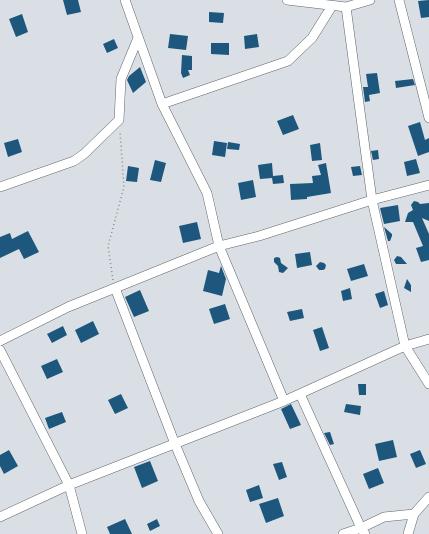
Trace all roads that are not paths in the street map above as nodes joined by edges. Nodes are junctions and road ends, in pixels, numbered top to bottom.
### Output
1 (125, 0) edge
2 (287, 0) edge
3 (370, 0) edge
4 (399, 0) edge
5 (332, 6) junction
6 (346, 7) junction
7 (138, 38) junction
8 (162, 104) junction
9 (429, 118) edge
10 (429, 185) edge
11 (0, 187) edge
12 (372, 200) junction
13 (219, 246) junction
14 (115, 288) junction
15 (429, 339) edge
16 (0, 341) edge
17 (405, 346) junction
18 (0, 350) edge
19 (429, 384) edge
20 (300, 394) junction
21 (284, 401) junction
22 (175, 444) junction
23 (69, 485) junction
24 (429, 497) edge
25 (414, 514) junction
26 (0, 517) edge
27 (363, 531) edge
28 (82, 534) edge
29 (218, 534) edge
30 (343, 534) edge
31 (408, 534) edge

1 - 7 street
2 - 5 street
3 - 6 street
4 - 9 street
5 - 6 street
5 - 8 street
6 - 12 street
7 - 8 street
7 - 11 street
8 - 13 street
10 - 12 street
12 - 13 street
12 - 17 street
13 - 14 street
13 - 21 street
14 - 16 street
14 - 22 street
15 - 17 street
17 - 19 street
17 - 20 street
18 - 23 street
20 - 21 street
20 - 27 street
21 - 22 street
22 - 23 street
22 - 29 street
23 - 26 street
23 - 28 street
24 - 25 street
25 - 27 street
25 - 31 street
27 - 30 street

